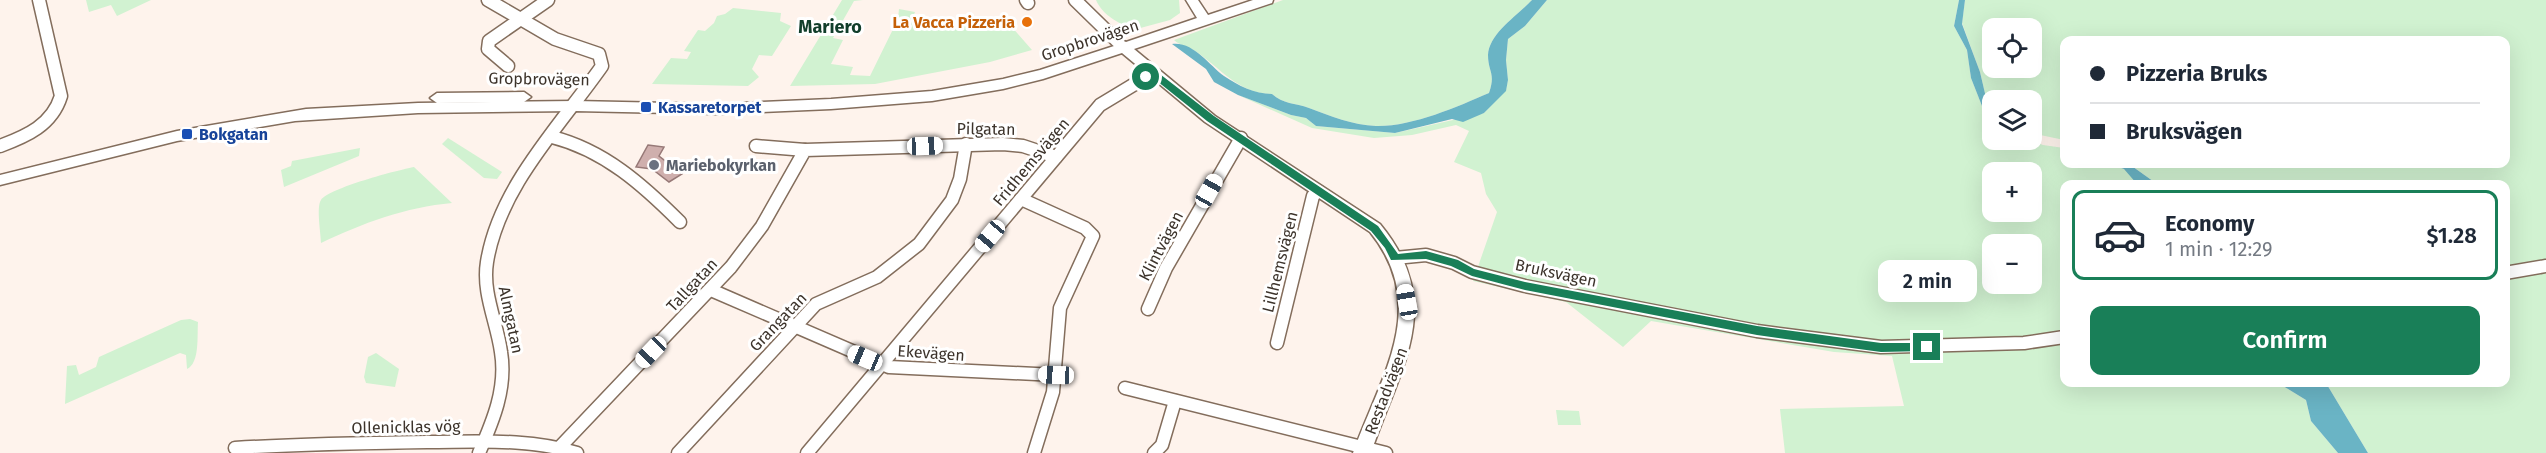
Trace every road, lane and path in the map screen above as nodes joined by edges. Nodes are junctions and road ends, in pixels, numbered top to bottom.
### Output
1 (39, 0) edge
2 (488, 0) edge
3 (1075, 0) edge
4 (1192, 0) edge
5 (1250, 0) edge
6 (1267, 0) edge
7 (547, 1) edge
8 (1203, 18) junction
9 (519, 20) junction
10 (1120, 44) junction
11 (508, 66) dead end
12 (1153, 73) junction
13 (578, 102) junction
14 (552, 137) junction
15 (1241, 138) junction
16 (966, 144) junction
17 (0, 146) edge
18 (756, 146) dead end
19 (803, 153) junction
20 (1056, 157) junction
21 (83, 158) junction
22 (0, 180) edge
23 (0, 184) edge
24 (1318, 191) junction
25 (1021, 199) junction
26 (680, 222) dead end
27 (1395, 258) junction
28 (2546, 266) edge
29 (2510, 272) edge
30 (711, 290) junction
31 (1148, 309) dead end
32 (794, 327) junction
33 (2060, 338) edge
34 (1277, 343) dead end
35 (883, 366) junction
36 (1056, 375) junction
37 (1125, 388) dead end
38 (1174, 401) junction
39 (560, 447) junction
40 (235, 448) dead end
41 (482, 448) edge
42 (1363, 450) edge
43 (577, 453) edge
44 (678, 453) edge
45 (807, 453) edge
46 (1035, 453) edge
47 (1154, 453) edge
48 (1386, 453) edge

1 - 17 street
2 - 9 street
3 - 10 street
4 - 8 street
5 - 8 street
6 - 8 street
7 - 9 street
8 - 10 street, Gropbrovägen
9 - 11 street
9 - 13 street, Almgatan
10 - 12 street
10 - 13 street, Gropbrovägen
12 - 15 street
12 - 20 street, Fridhemsvägen
13 - 14 street, Almgatan
13 - 21 street, Gropbrovägen
14 - 26 street
14 - 41 street, Almgatan
15 - 24 street
15 - 31 street, Klintvägen
16 - 19 street, Pilgatan
16 - 20 street, Pilgatan
16 - 32 street, Grangatan
18 - 19 street, Pilgatan
19 - 30 street, Tallgatan
20 - 25 street, Fridhemsvägen
21 - 22 street, Gropbrovägen
21 - 23 street, Gropbrovägen
24 - 27 street
24 - 34 street, Lillhemsvägen
25 - 35 street, Fridhemsvägen
25 - 36 street
27 - 33 street, Bruksvägen
27 - 42 street, Restadvägen
28 - 29 street
30 - 32 street, Ekevägen
30 - 39 street, Tallgatan
32 - 35 street, Ekevägen
32 - 44 street, Grangatan
35 - 36 street, Ekevägen
35 - 45 street, Fridhemsvägen
36 - 46 street
37 - 38 street
38 - 42 street
38 - 47 street
39 - 41 street, Ollenicklas vög
39 - 43 street, Ollenicklas vög
40 - 41 street, Ollenicklas vög
42 - 48 street

